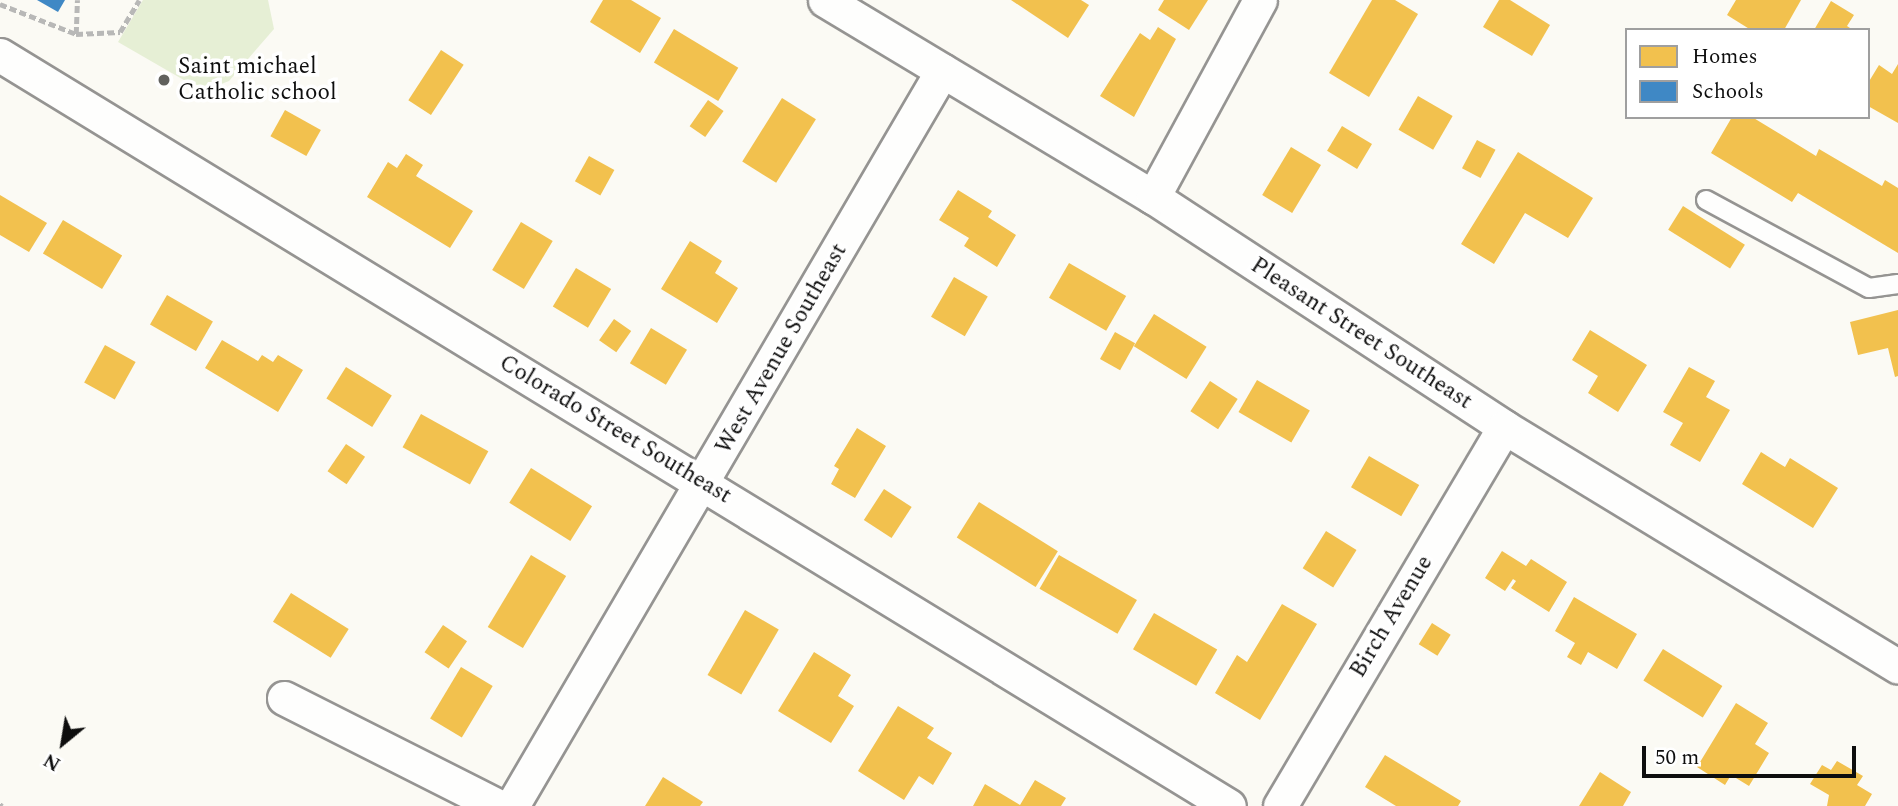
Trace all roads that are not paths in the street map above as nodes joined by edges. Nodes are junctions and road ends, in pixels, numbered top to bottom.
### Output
1 (825, 0) edge
2 (1260, 0) edge
3 (0, 55) edge
4 (942, 71) junction
5 (1153, 197) junction
6 (1706, 200) dead end
7 (1898, 284) edge
8 (1504, 427) junction
9 (704, 484) junction
10 (1898, 667) edge
11 (284, 698) dead end
12 (498, 806) edge
13 (512, 806) edge
14 (1229, 806) edge
15 (1280, 806) edge

1 - 4 street, Pleasant Street Southeast
2 - 5 street
3 - 9 street, Colorado Street Southeast
4 - 5 street, Pleasant Street Southeast
4 - 9 street, West Avenue Southeast
5 - 8 street, Pleasant Street Southeast
6 - 7 lane
8 - 10 street, Pleasant Street Southeast
8 - 15 street, Birch Avenue
9 - 13 street, West Avenue Southeast
9 - 14 street, Colorado Street Southeast
11 - 12 street

